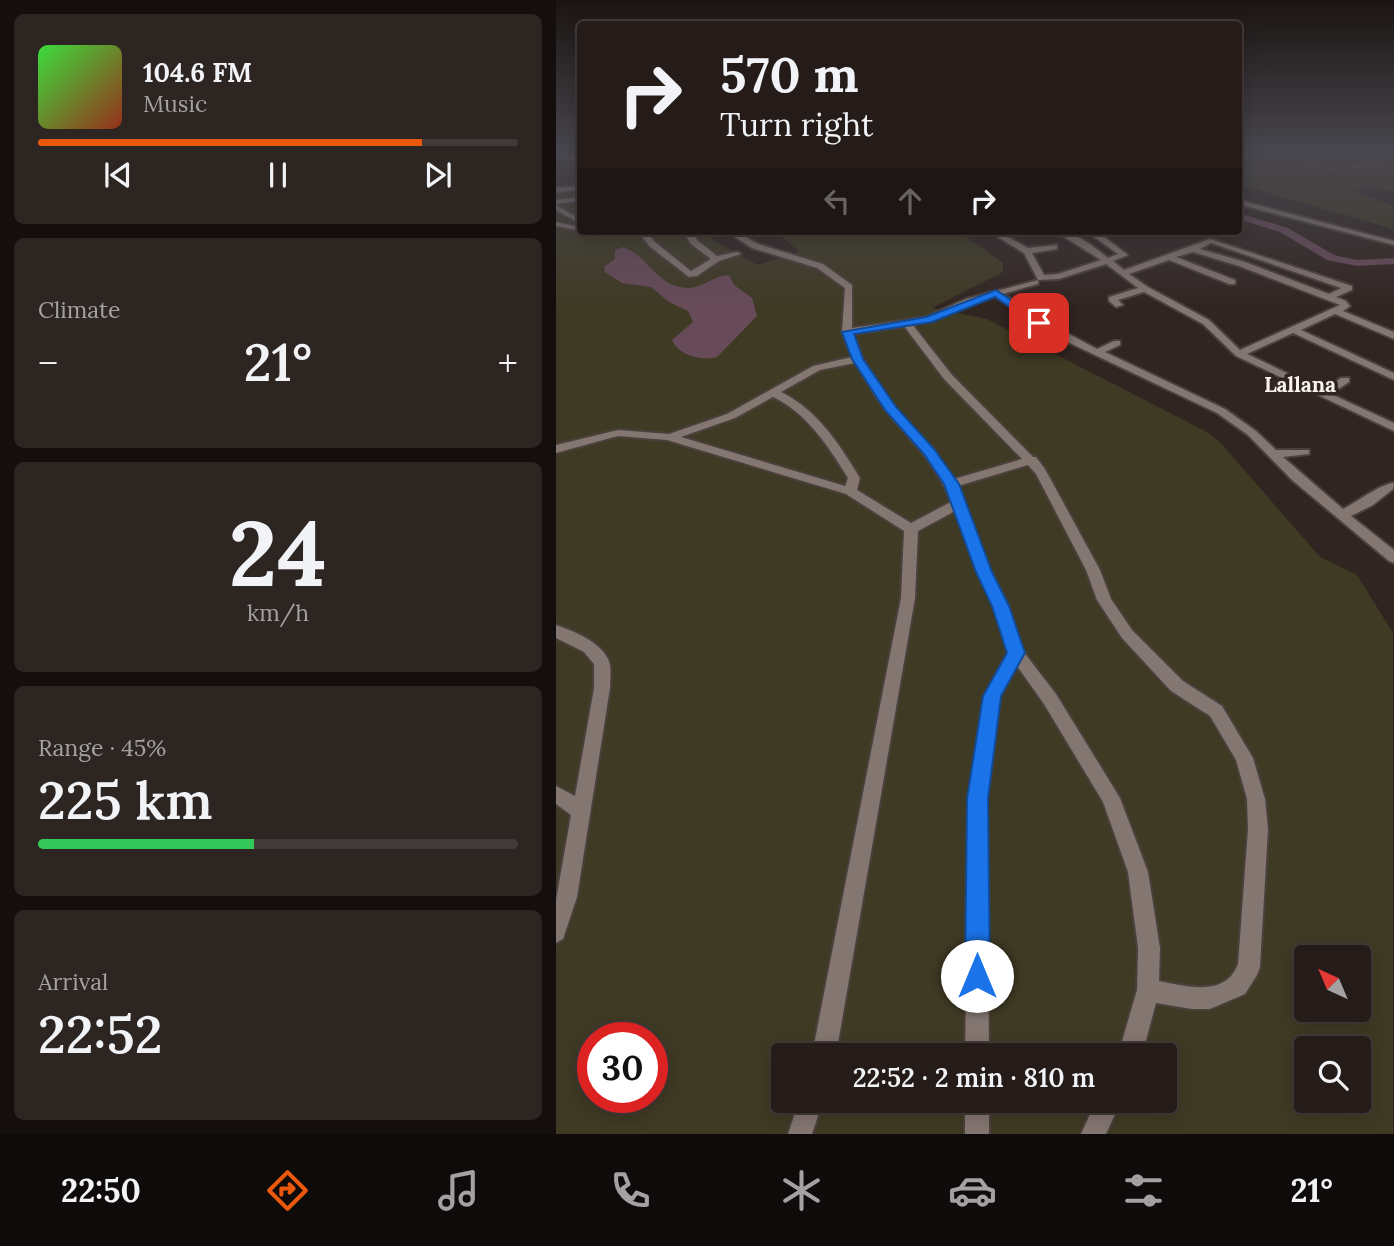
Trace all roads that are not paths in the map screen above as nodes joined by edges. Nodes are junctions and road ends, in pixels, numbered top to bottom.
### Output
1 (1242, 203) edge
2 (558, 204) edge
3 (577, 213) edge
4 (569, 214) junction
5 (556, 218) edge
6 (577, 220) edge
7 (556, 224) edge
8 (577, 228) edge
9 (647, 235) edge
10 (690, 235) edge
11 (737, 235) edge
12 (1009, 235) edge
13 (1065, 235) edge
14 (1096, 235) edge
15 (1002, 236) joint
16 (1234, 236) dead end
17 (1216, 242) junction
18 (1394, 243) edge
19 (1054, 247) dead end
20 (1193, 249) junction
21 (1027, 251) junction
22 (737, 254) dead end
23 (1168, 257) junction
24 (716, 260) junction
25 (1109, 262) junction
26 (1123, 273) junction
27 (1328, 280) junction
28 (1035, 282) dead end
29 (1232, 282) dead end
30 (1145, 289) junction
31 (1311, 290) junction
32 (996, 293) junction
33 (1330, 297) junction
34 (1119, 305) dead end
35 (1335, 312) junction
36 (1060, 315) dead end
37 (1039, 323) junction
38 (907, 324) junction
39 (1292, 330) junction
40 (847, 332) junction
41 (1394, 336) edge
42 (1117, 344) dead end
43 (1098, 352) junction
44 (1239, 354) junction
45 (858, 359) junction
46 (1394, 377) edge
47 (1345, 380) dead end
48 (774, 393) junction
49 (1321, 396) junction
50 (1394, 428) edge
51 (668, 437) junction
52 (556, 449) edge
53 (1306, 452) dead end
54 (1274, 454) junction
55 (1032, 460) junction
56 (952, 484) junction
57 (1389, 486) dead end
58 (850, 491) junction
59 (958, 503) junction
60 (1345, 514) junction
61 (911, 529) junction
62 (1394, 558) edge
63 (556, 631) edge
64 (1016, 653) junction
65 (556, 794) edge
66 (581, 811) junction
67 (556, 932) edge
68 (1148, 990) junction
69 (826, 1043) edge
70 (977, 1043) edge
71 (1133, 1043) edge
72 (807, 1113) edge
73 (977, 1113) edge
74 (1103, 1113) edge
75 (800, 1134) edge
76 (977, 1134) edge
77 (1093, 1134) edge

1 - 18 street
2 - 4 street
3 - 4 street
4 - 5 street
4 - 6 street
7 - 8 street
9 - 24 street
10 - 24 street
11 - 40 street
12 - 15 street
13 - 25 street
14 - 25 street
15 - 21 street
16 - 17 street
17 - 20 street
17 - 27 street
19 - 21 street
20 - 23 street
20 - 31 street
21 - 25 street
22 - 24 street
23 - 26 street
23 - 29 street
25 - 26 street
26 - 30 street
27 - 31 street
27 - 33 street
28 - 32 street
30 - 34 street
30 - 44 street
31 - 33 street
32 - 37 street
32 - 38 street
33 - 35 street
35 - 39 street
35 - 41 street
36 - 37 street
37 - 43 street
38 - 40 street
38 - 55 street
39 - 44 street
39 - 46 street
40 - 45 street
42 - 43 street
43 - 54 street
44 - 49 street
45 - 48 street
45 - 56 street
47 - 49 street
48 - 51 street
48 - 58 street
49 - 50 street
51 - 52 street
51 - 58 street
53 - 54 street
54 - 60 street
55 - 56 street
55 - 68 street
56 - 59 street
57 - 60 street
58 - 61 street
59 - 61 street
59 - 64 street
60 - 62 street
61 - 69 street
63 - 66 street
64 - 68 street
64 - 70 street
65 - 66 street
66 - 67 street
68 - 71 street
72 - 75 street
73 - 76 street
74 - 77 street

